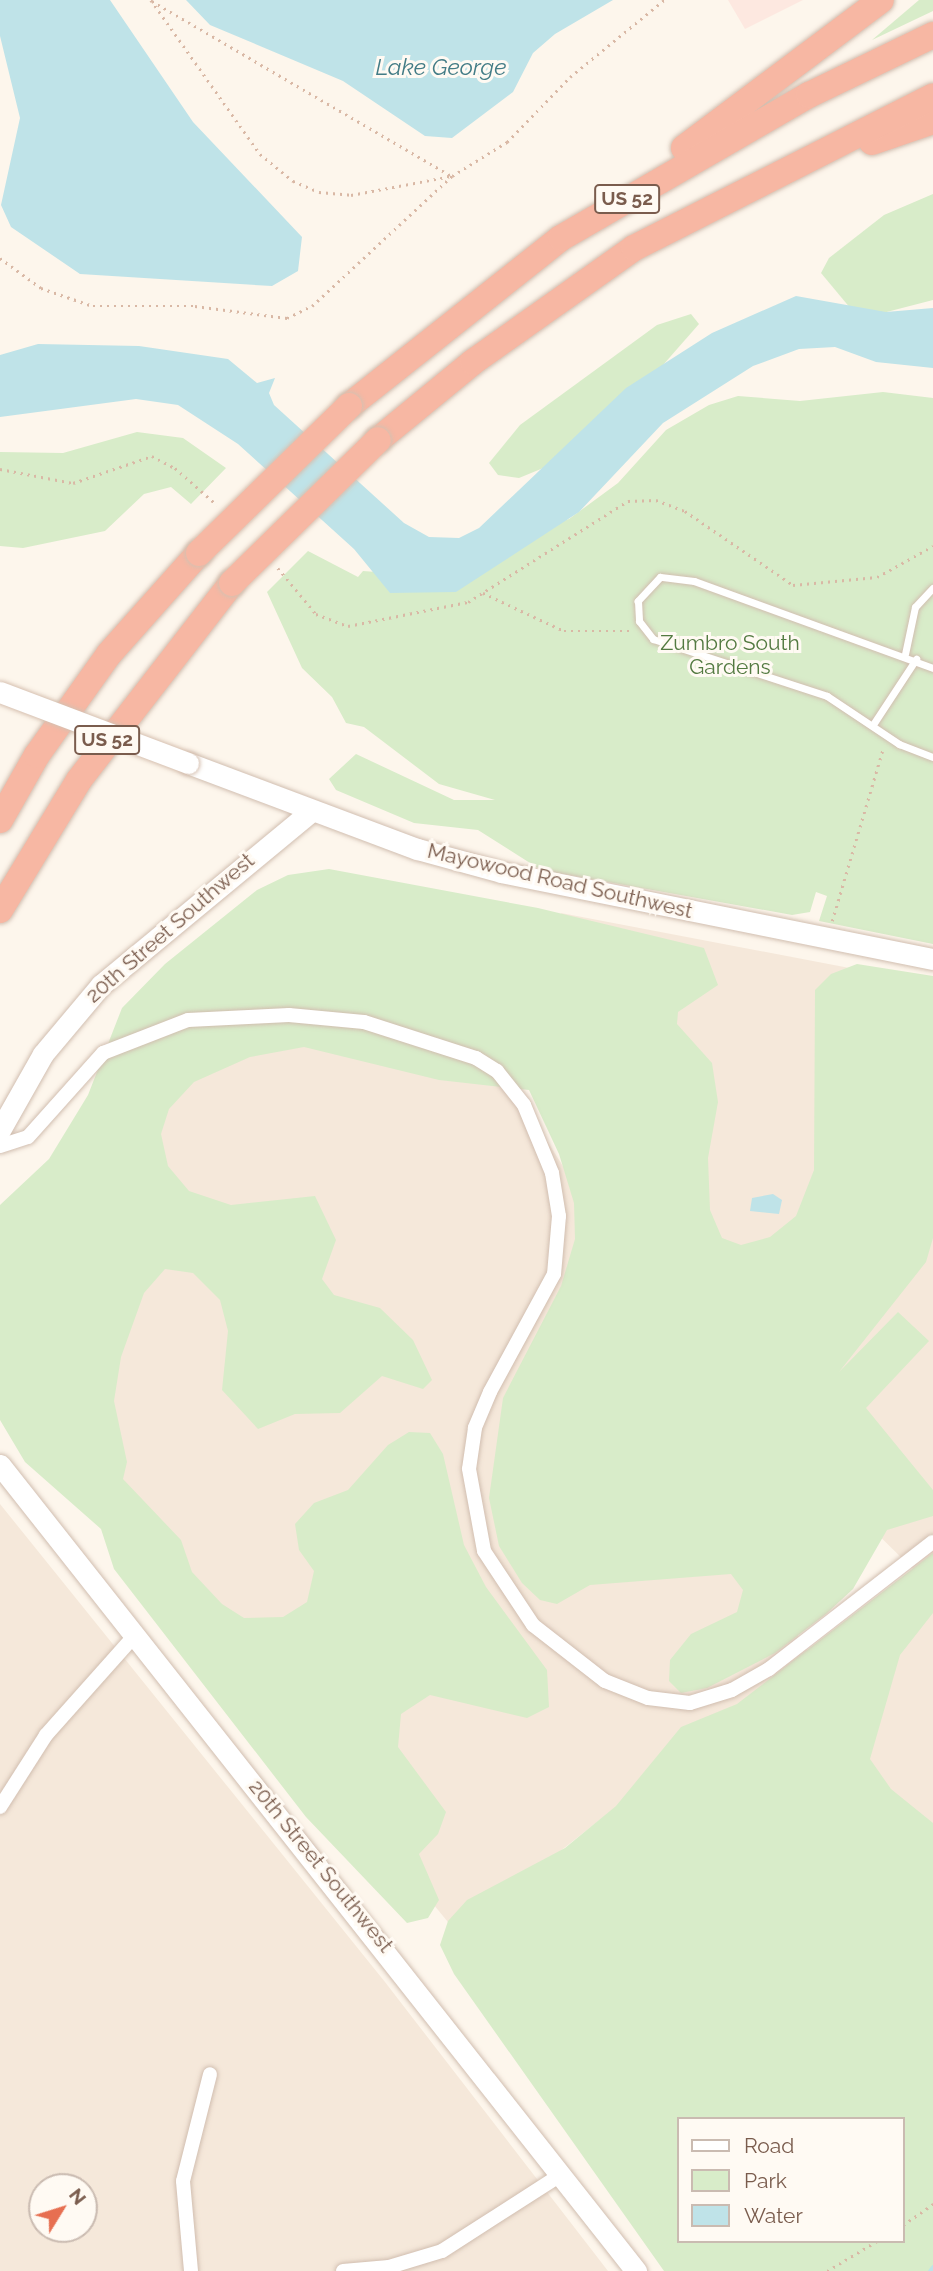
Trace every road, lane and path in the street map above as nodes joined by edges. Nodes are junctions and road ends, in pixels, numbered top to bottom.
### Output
1 (151, 0) edge
2 (664, 0) edge
3 (881, 0) edge
4 (933, 36) edge
5 (933, 96) edge
6 (933, 121) edge
7 (452, 176) junction
8 (711, 206) junction
9 (561, 238) junction
10 (0, 258) edge
11 (933, 546) edge
12 (933, 588) edge
13 (643, 630) junction
14 (905, 654) junction
15 (916, 659) junction
16 (933, 668) edge
17 (0, 692) edge
18 (874, 723) junction
19 (887, 736) junction
20 (933, 757) edge
21 (310, 812) junction
22 (0, 820) edge
23 (0, 910) edge
24 (827, 939) junction
25 (933, 959) edge
26 (0, 1130) edge
27 (0, 1146) edge
28 (0, 1465) edge
29 (933, 1542) edge
30 (135, 1635) junction
31 (0, 1807) edge
32 (210, 2074) dead end
33 (562, 2174) junction
34 (933, 2204) edge
35 (905, 2224) edge
36 (874, 2243) edge
37 (191, 2271) edge
38 (343, 2271) edge
39 (636, 2271) edge
40 (827, 2271) edge

1 - 7 path
1 - 7 path
2 - 7 path
3 - 9 highway
4 - 9 highway, US 52
5 - 8 highway, US 52
6 - 8 highway
7 - 10 path
8 - 23 highway, US 52, bridge
9 - 22 highway, US 52, bridge
11 - 13 path
12 - 14 lane
13 - 14 lane
13 - 18 lane
14 - 15 lane
15 - 16 lane
15 - 18 lane
17 - 21 street, Mayowood Road Southwest, bridge
18 - 19 lane
19 - 20 lane
19 - 24 path
21 - 24 street, Mayowood Road Southwest
21 - 26 street, 20th Street Southwest
24 - 25 street, Mayowood Road Southwest
27 - 29 street
28 - 30 street, 20th Street Southwest
30 - 31 street
30 - 33 street, 20th Street Southwest
32 - 37 street
33 - 38 street
33 - 39 street, 20th Street Southwest
34 - 35 path
36 - 40 path

